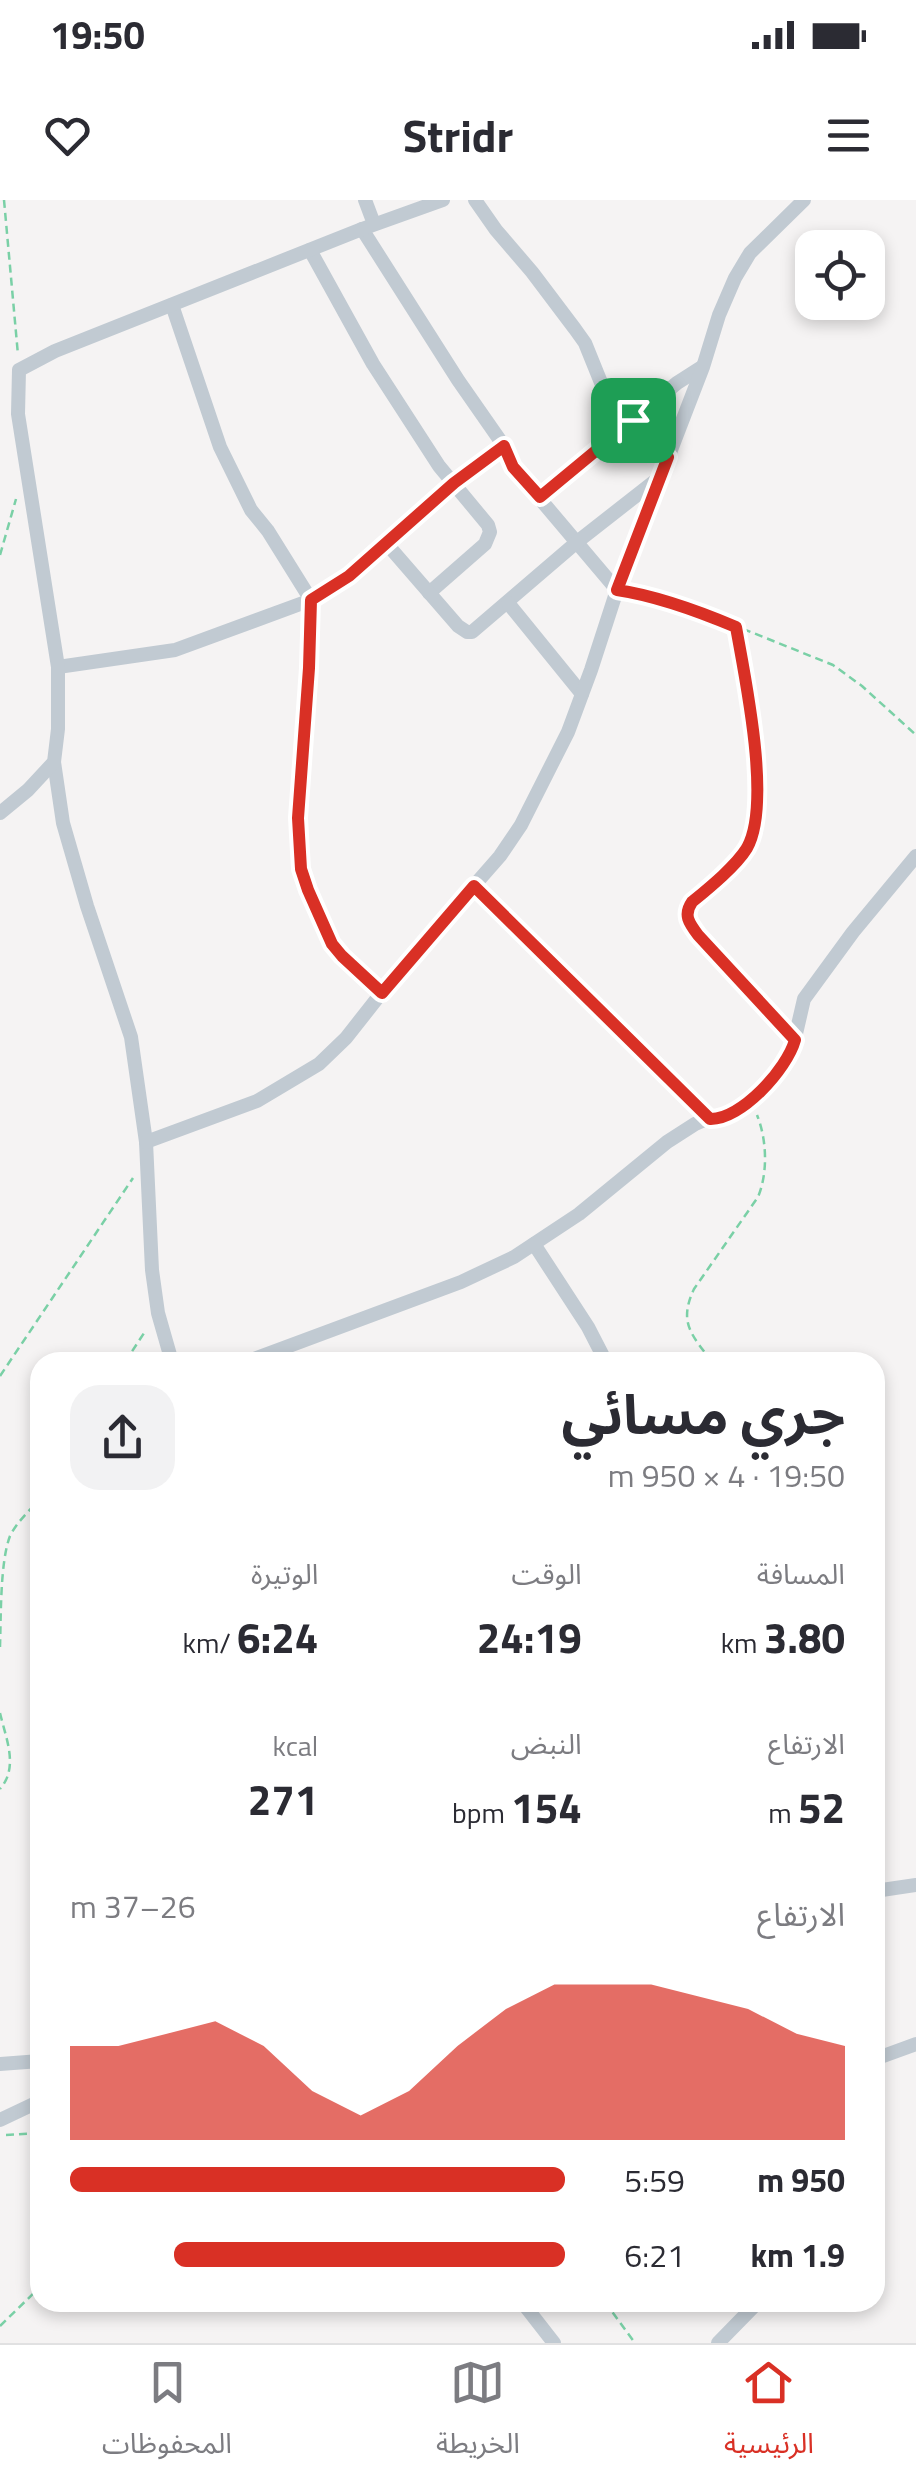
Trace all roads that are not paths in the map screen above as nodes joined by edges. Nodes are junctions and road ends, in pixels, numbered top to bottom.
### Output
1 (364, 200) edge
2 (444, 200) edge
3 (475, 200) edge
4 (804, 200) edge
5 (368, 227) junction
6 (310, 250) junction
7 (172, 305) junction
8 (703, 367) junction
9 (633, 420) junction
10 (668, 457) junction
11 (661, 476) junction
12 (454, 483) junction
13 (540, 497) junction
14 (578, 542) junction
15 (386, 544) junction
16 (617, 590) junction
17 (429, 593) junction
18 (311, 600) junction
19 (508, 603) junction
20 (58, 667) junction
21 (582, 694) junction
22 (54, 762) junction
23 (0, 813) edge
24 (916, 856) edge
25 (474, 886) junction
26 (710, 1119) junction
27 (147, 1150) junction
28 (534, 1244) junction
29 (169, 1352) edge
30 (273, 1352) edge
31 (601, 1352) edge
32 (916, 1885) edge
33 (885, 1890) edge
34 (916, 2044) edge
35 (885, 2055) edge
36 (30, 2062) edge
37 (0, 2064) edge
38 (30, 2106) edge
39 (0, 2120) edge
40 (530, 2312) edge
41 (748, 2312) edge
42 (554, 2343) edge
43 (718, 2343) edge

1 - 5 street
2 - 5 street
3 - 9 street
4 - 8 street
5 - 6 street
5 - 13 street
6 - 7 street
6 - 12 street
7 - 18 street
7 - 20 street
8 - 9 street
8 - 10 street
9 - 10 street
9 - 13 street
10 - 11 street
11 - 14 street
11 - 16 street
12 - 15 street
12 - 17 street
13 - 14 street
14 - 16 street
14 - 19 street
15 - 17 street
15 - 18 street
16 - 21 street
17 - 19 street
18 - 20 street
19 - 21 street
20 - 22 street
21 - 25 street
22 - 23 street
22 - 27 street
24 - 26 street
25 - 26 street
25 - 27 street
26 - 28 street
27 - 29 street
28 - 30 street
28 - 31 street
32 - 33 street
34 - 35 street
36 - 37 street
38 - 39 street
40 - 42 street
41 - 43 street

